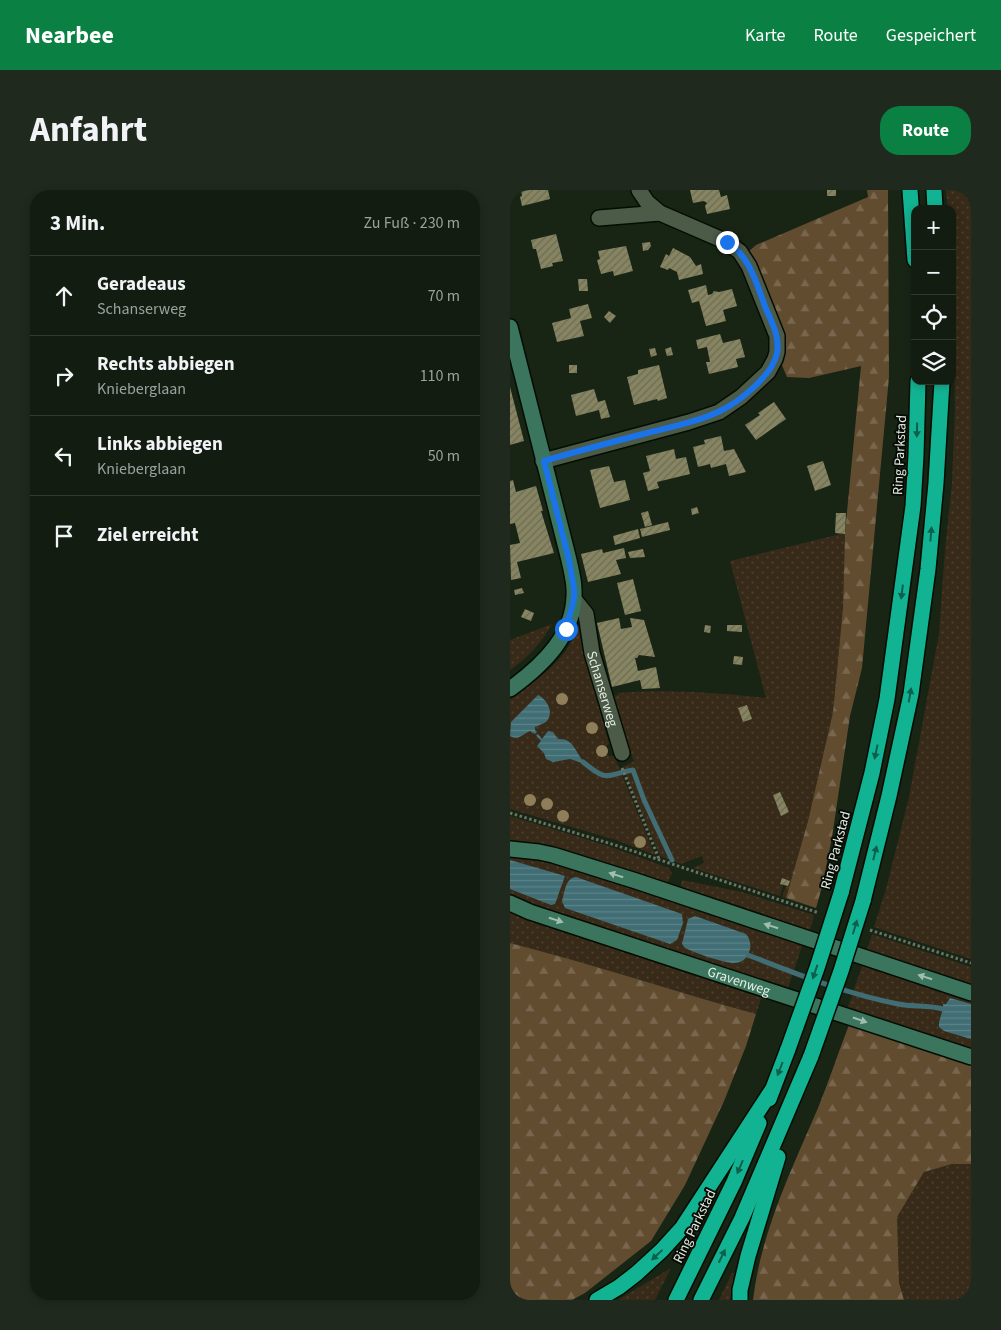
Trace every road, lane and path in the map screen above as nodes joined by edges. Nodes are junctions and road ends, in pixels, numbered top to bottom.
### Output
1 (639, 190) edge
2 (910, 190) edge
3 (934, 190) edge
4 (935, 205) edge
5 (660, 213) junction
6 (599, 218) dead end
7 (914, 250) edge
8 (510, 328) edge
9 (918, 385) edge
10 (942, 385) edge
11 (544, 461) junction
12 (574, 599) junction
13 (510, 689) edge
14 (622, 761) joint
15 (510, 813) edge
16 (510, 849) edge
17 (660, 860) junction
18 (510, 904) edge
19 (825, 915) dead end
20 (863, 928) dead end
21 (971, 963) edge
22 (971, 993) edge
23 (971, 1056) edge
24 (798, 1088) junction
25 (772, 1090) junction
26 (597, 1300) edge
27 (676, 1300) edge
28 (701, 1300) edge
29 (740, 1300) edge

1 - 5 street
2 - 7 highway
3 - 4 highway
5 - 6 street
5 - 11 street
8 - 11 street, Schanserweg
9 -> 25 highway, Ring Parkstad, bridge
24 -> 10 highway, bridge
11 - 12 street, Schanserweg
12 - 13 street, Schanserweg
12 - 14 street, Schanserweg
14 - 17 path
15 - 17 path
22 -> 16 street
17 - 19 path
18 -> 23 street, Gravenweg
20 - 21 path
28 -> 24 highway
24 - 29 highway
25 -> 26 highway
25 -> 27 highway, Ring Parkstad

